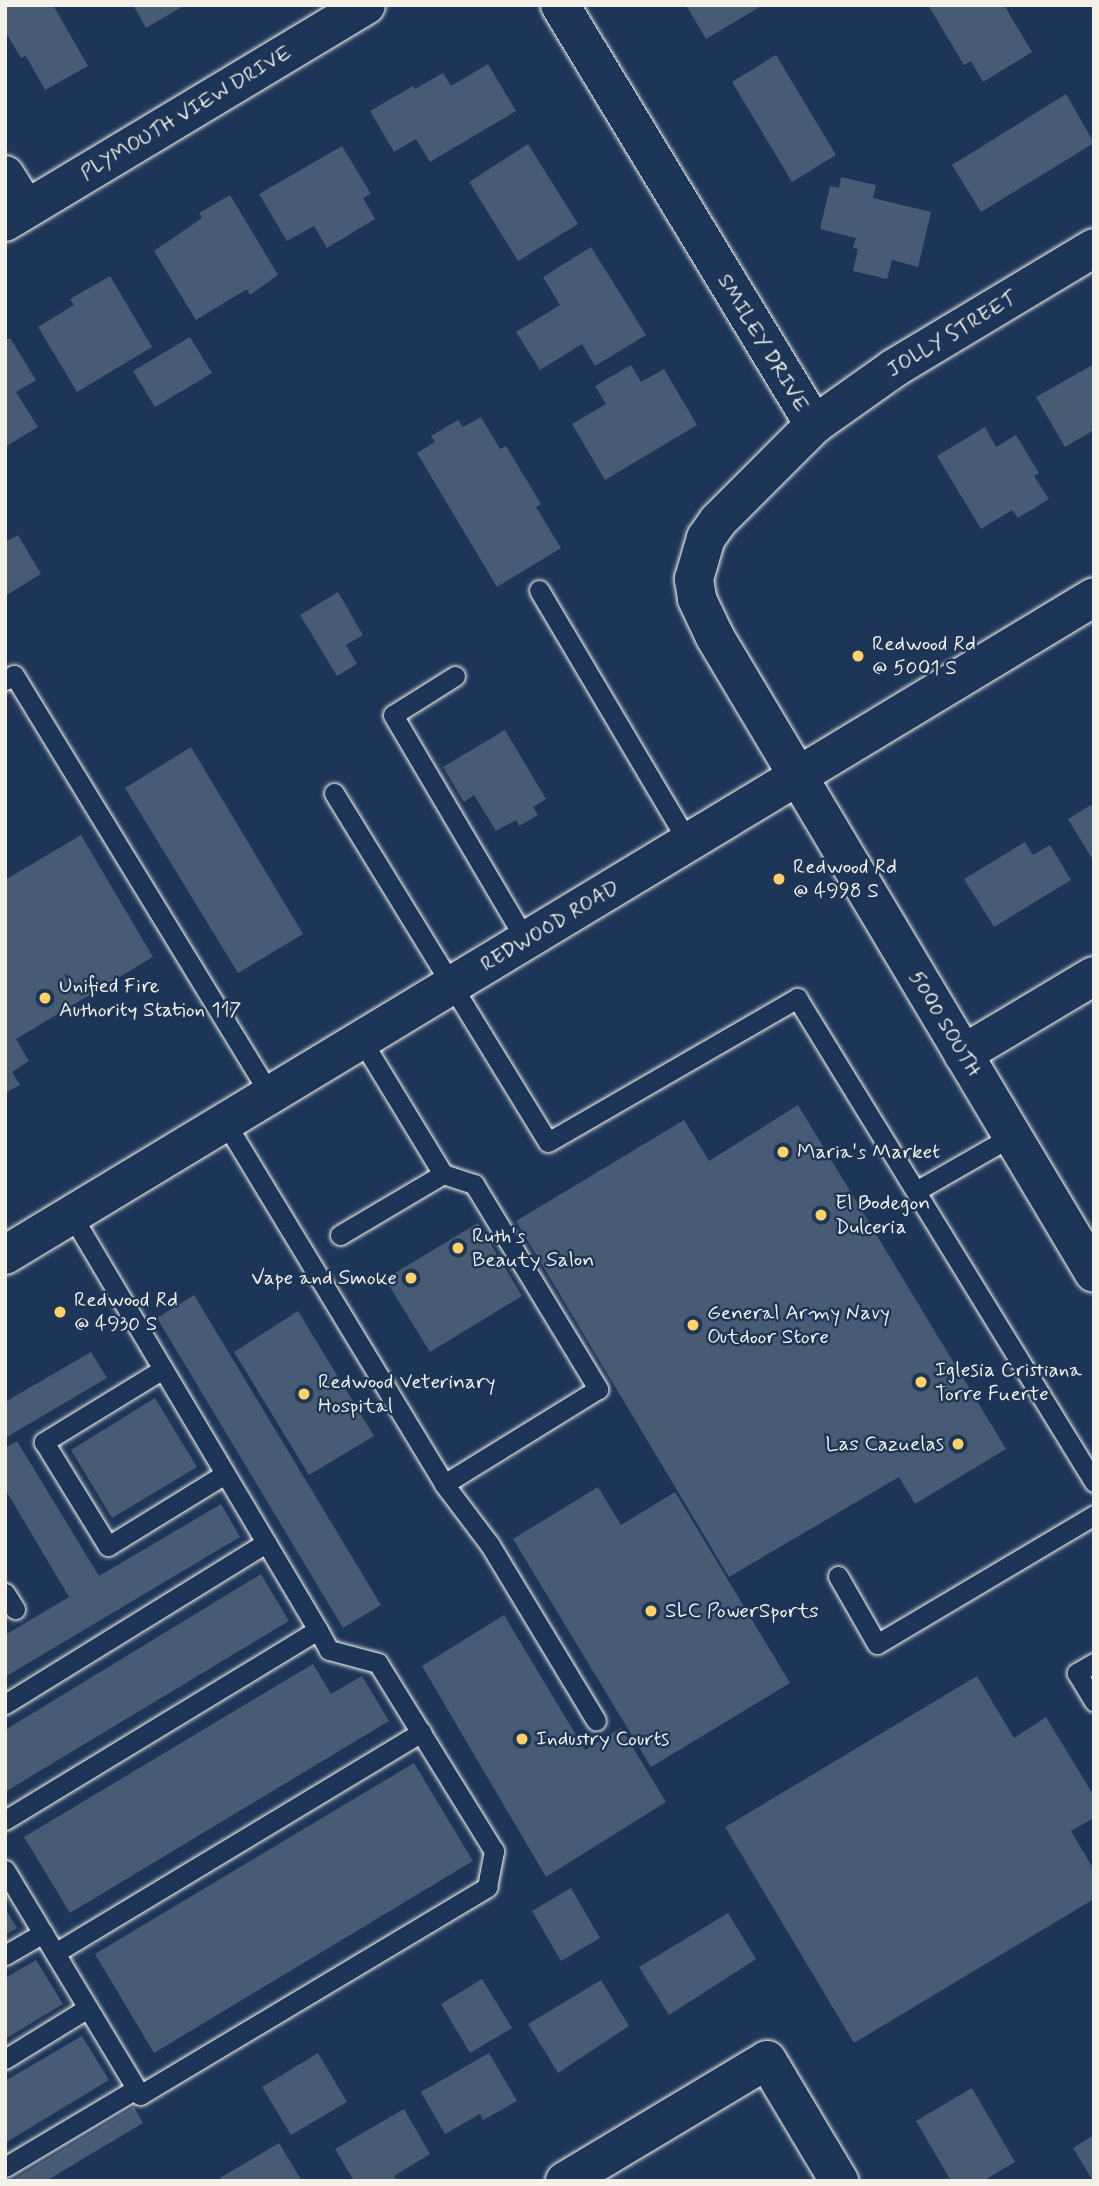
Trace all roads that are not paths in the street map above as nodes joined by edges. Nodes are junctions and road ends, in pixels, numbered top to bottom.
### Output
1 (366, 5) edge
2 (559, 5) edge
3 (5, 175) edge
4 (16, 215) edge
5 (1094, 248) edge
6 (814, 425) junction
7 (539, 590) dead end
8 (1094, 597) edge
9 (455, 676) dead end
10 (5, 680) edge
11 (797, 776) junction
12 (334, 793) dead end
13 (688, 842) junction
14 (526, 941) junction
15 (1094, 976) edge
16 (453, 984) junction
17 (361, 1039) junction
18 (963, 1054) junction
19 (270, 1095) junction
20 (225, 1122) junction
21 (1012, 1136) junction
22 (443, 1174) junction
23 (916, 1191) junction
24 (71, 1214) junction
25 (340, 1236) dead end
26 (5, 1255) edge
27 (1094, 1273) edge
28 (163, 1369) junction
29 (225, 1474) junction
30 (1094, 1482) edge
31 (444, 1484) junction
32 (1094, 1515) edge
33 (267, 1543) junction
34 (838, 1576) dead end
35 (318, 1630) junction
36 (1094, 1663) edge
37 (1094, 1701) edge
38 (5, 1704) edge
39 (596, 1721) dead end
40 (421, 1731) junction
41 (5, 1820) edge
42 (6, 1871) edge
43 (43, 1933) junction
44 (55, 1953) junction
45 (5, 1955) edge
46 (88, 2008) junction
47 (5, 2059) edge
48 (136, 2089) junction
49 (5, 2167) edge
50 (565, 2181) edge
51 (839, 2181) edge

1 - 4 street, PLYMOUTH VIEW DRIVE
2 - 6 street, SMILEY DRIVE
3 - 4 street
5 - 6 street, JOLLY STREET
6 - 11 street, SMILEY DRIVE
7 - 13 lane
8 - 11 street, REDWOOD ROAD
9 - 14 lane
10 - 19 lane
11 - 13 street, REDWOOD ROAD
11 - 18 street, 5000 SOUTH
12 - 16 lane
13 - 14 street, REDWOOD ROAD
14 - 16 street, REDWOOD ROAD
15 - 18 street
16 - 17 street, REDWOOD ROAD
16 - 23 lane
17 - 19 street, REDWOOD ROAD
17 - 22 lane
18 - 21 street, 5000 SOUTH
19 - 20 street, REDWOOD ROAD
20 - 24 street, REDWOOD ROAD
20 - 31 lane
21 - 23 lane
21 - 27 street, 5000 SOUTH
22 - 25 lane
22 - 31 lane
23 - 30 lane
24 - 26 street, REDWOOD ROAD
24 - 28 lane
28 - 29 lane
28 - 29 lane
29 - 33 lane
31 - 39 lane
32 - 34 lane
33 - 35 lane
33 - 38 lane
35 - 40 lane
35 - 41 lane
36 - 37 lane
40 - 44 lane
40 - 48 lane
42 - 43 lane
43 - 44 lane
43 - 45 lane
44 - 46 lane
46 - 47 lane
46 - 48 lane
48 - 49 lane
50 - 51 street

